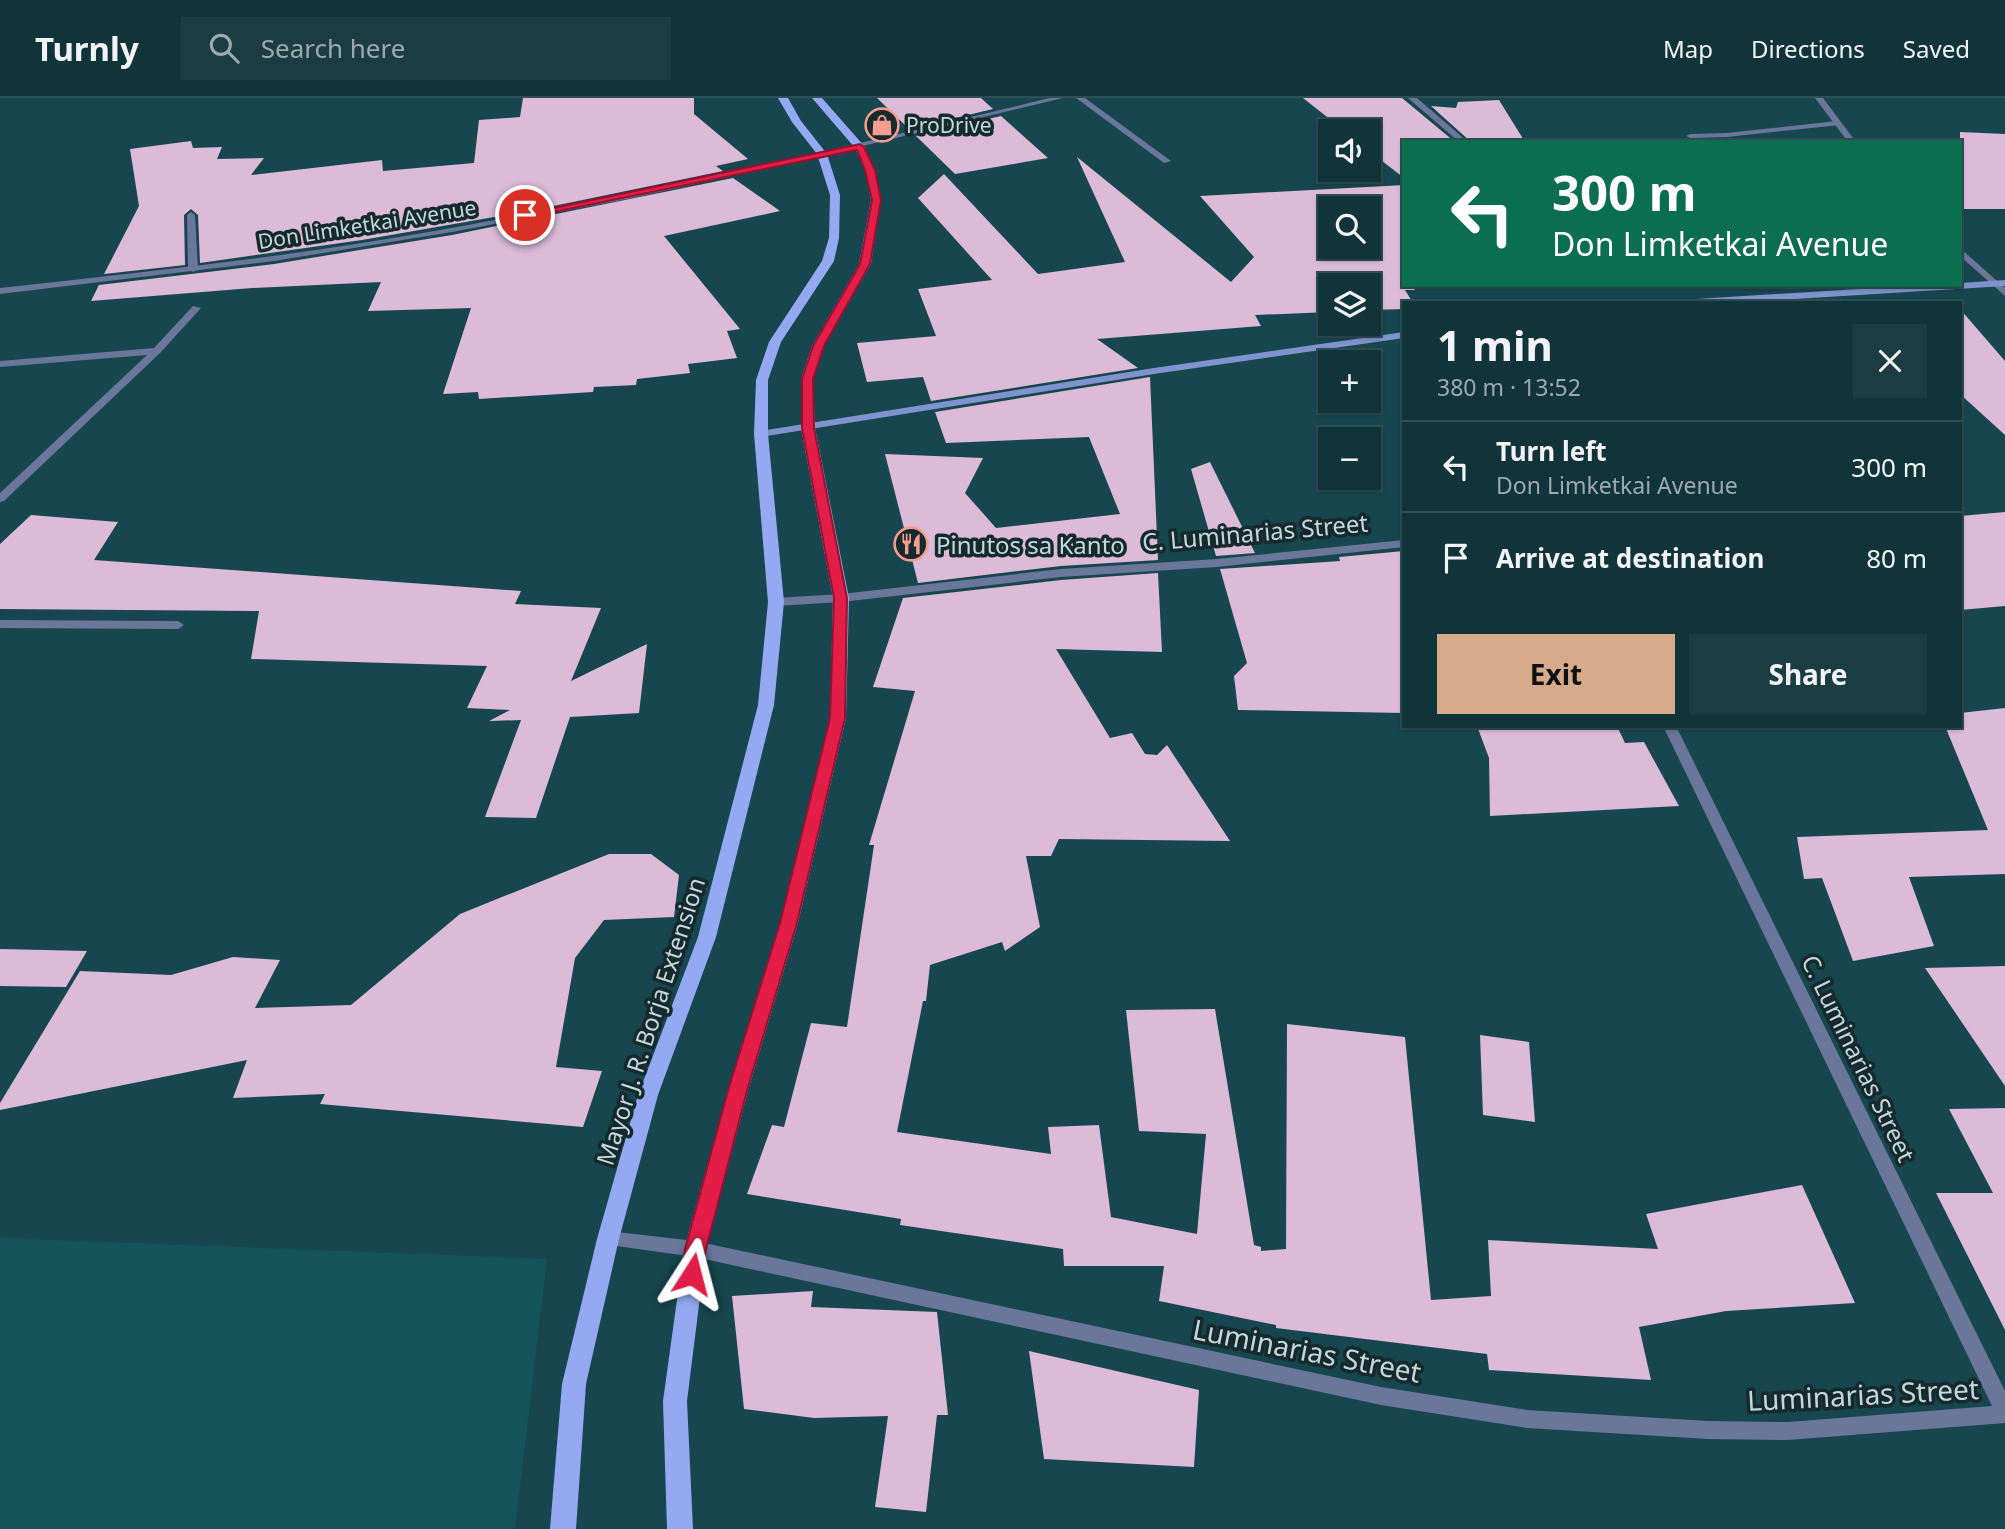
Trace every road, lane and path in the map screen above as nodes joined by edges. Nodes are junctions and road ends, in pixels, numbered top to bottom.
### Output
1 (783, 98) edge
2 (817, 98) edge
3 (1059, 98) edge
4 (1080, 98) edge
5 (1412, 98) edge
6 (1819, 98) edge
7 (1837, 123) junction
8 (1690, 136) dead end
9 (1462, 140) edge
10 (1850, 140) edge
11 (860, 147) junction
12 (822, 154) junction
13 (1167, 161) dead end
14 (191, 215) dead end
15 (1962, 253) edge
16 (193, 269) junction
17 (2000, 283) edge
18 (1962, 285) edge
19 (1936, 287) edge
20 (0, 290) edge
21 (2005, 293) edge
22 (1711, 301) edge
23 (196, 308) dead end
24 (1402, 335) edge
25 (157, 351) junction
26 (0, 364) edge
27 (808, 428) junction
28 (761, 435) junction
29 (0, 499) edge
30 (1402, 543) edge
31 (841, 598) junction
32 (776, 602) junction
33 (0, 624) edge
34 (178, 625) dead end
35 (1670, 728) edge
36 (608, 1239) junction
37 (695, 1249) junction
38 (2005, 1413) edge
39 (563, 1529) edge
40 (680, 1529) edge

1 - 12 main road, Mayor J. R. Borja Extension
2 - 11 main road
3 - 11 street, Don Limketkai Avenue
4 - 13 street
5 - 9 street
6 - 7 street
7 - 8 street
7 - 10 street
11 - 12 street, Don Limketkai Avenue
11 - 27 main road
12 - 16 street, Don Limketkai Avenue
12 - 28 main road, Mayor J. R. Borja Extension
14 - 16 street
15 - 17 street
16 - 20 street, Don Limketkai Avenue
17 - 18 main road
17 - 21 street
19 - 22 main road
23 - 25 street
24 - 27 main road
25 - 26 street
25 - 29 street
27 - 28 main road
27 - 31 main road
28 - 32 main road, Mayor J. R. Borja Extension
30 - 31 street, C. Luminarias Street
31 - 32 street, C. Luminarias Street
31 - 37 main road
32 - 36 main road, Mayor J. R. Borja Extension
33 - 34 street
35 - 38 street, C. Luminarias Street
36 - 37 street, Luminarias Street
36 - 39 main road, Mayor J. R. Borja Extension
37 - 38 street, Luminarias Street
37 - 40 main road

